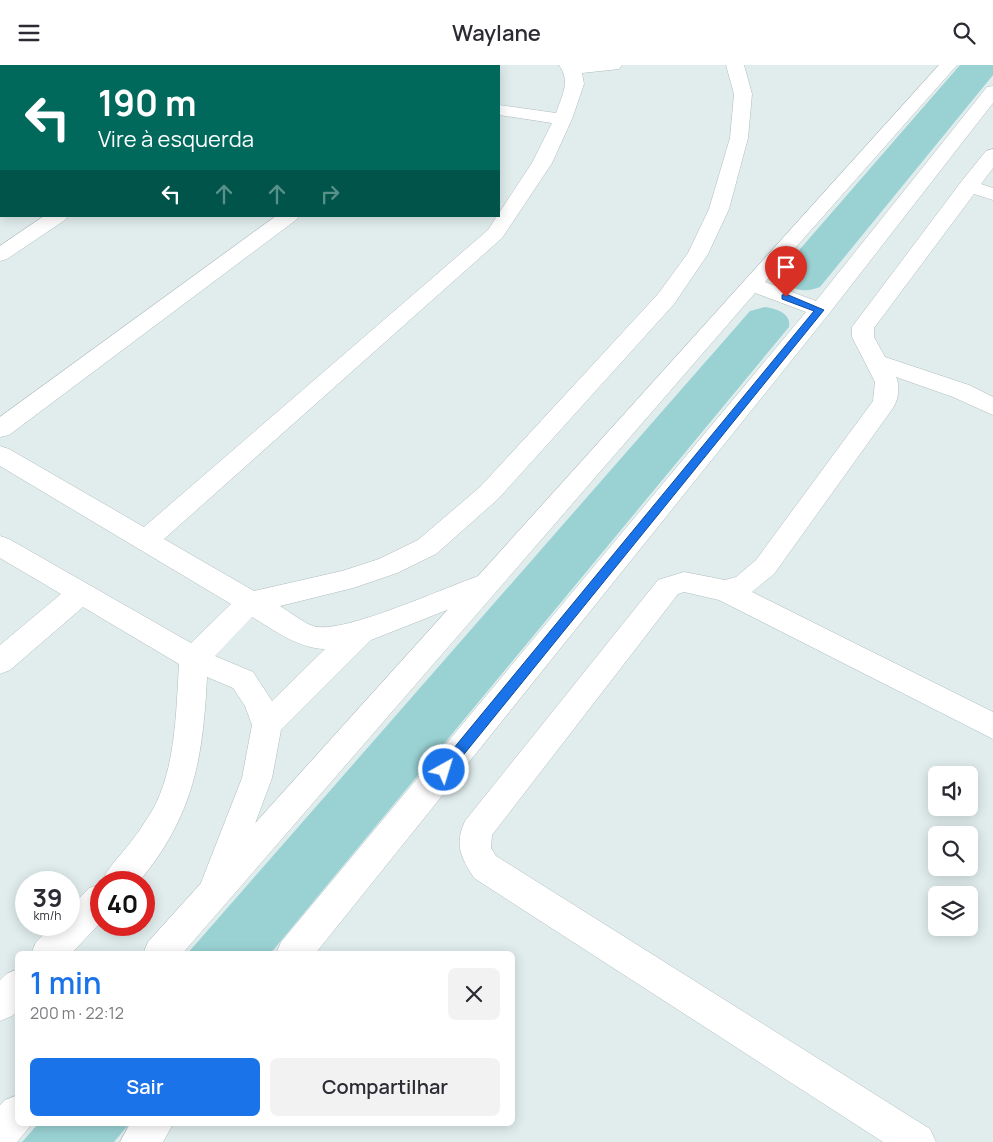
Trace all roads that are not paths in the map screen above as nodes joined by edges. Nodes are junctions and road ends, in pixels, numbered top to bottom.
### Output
1 (613, 65) edge
2 (735, 65) edge
3 (948, 65) edge
4 (570, 67) edge
5 (993, 91) edge
6 (500, 110) edge
7 (563, 119) junction
8 (993, 155) edge
9 (968, 186) junction
10 (993, 194) edge
11 (57, 217) edge
12 (288, 217) edge
13 (0, 255) edge
14 (751, 284) junction
15 (820, 310) junction
16 (876, 362) junction
17 (993, 407) edge
18 (0, 429) edge
19 (0, 455) edge
20 (146, 541) junction
21 (0, 546) edge
22 (486, 584) junction
23 (725, 591) junction
24 (80, 594) junction
25 (249, 603) junction
26 (361, 631) junction
27 (194, 659) junction
28 (0, 662) edge
29 (267, 725) junction
30 (993, 726) edge
31 (127, 871) edge
32 (214, 893) junction
33 (90, 910) edge
34 (51, 951) edge
35 (163, 951) edge
36 (295, 951) edge
37 (15, 988) edge
38 (0, 1004) edge
39 (15, 1116) edge
40 (0, 1133) edge
41 (917, 1142) edge

1 - 4 street
2 - 25 street
3 - 14 street
4 - 7 street
5 - 15 street
6 - 7 street
7 - 20 street
8 - 9 street
9 - 10 street
9 - 16 street
11 - 13 street
12 - 18 street
14 - 15 street
14 - 22 street
15 - 36 street
16 - 17 street
16 - 23 street
19 - 20 street
20 - 25 street
21 - 24 street
22 - 26 street
22 - 32 street
23 - 30 street
23 - 41 street
24 - 27 street
24 - 28 street
25 - 26 street
25 - 27 street
26 - 29 street
27 - 29 street
27 - 31 street
29 - 32 street
32 - 35 street
33 - 34 street
37 - 38 street
39 - 40 street

